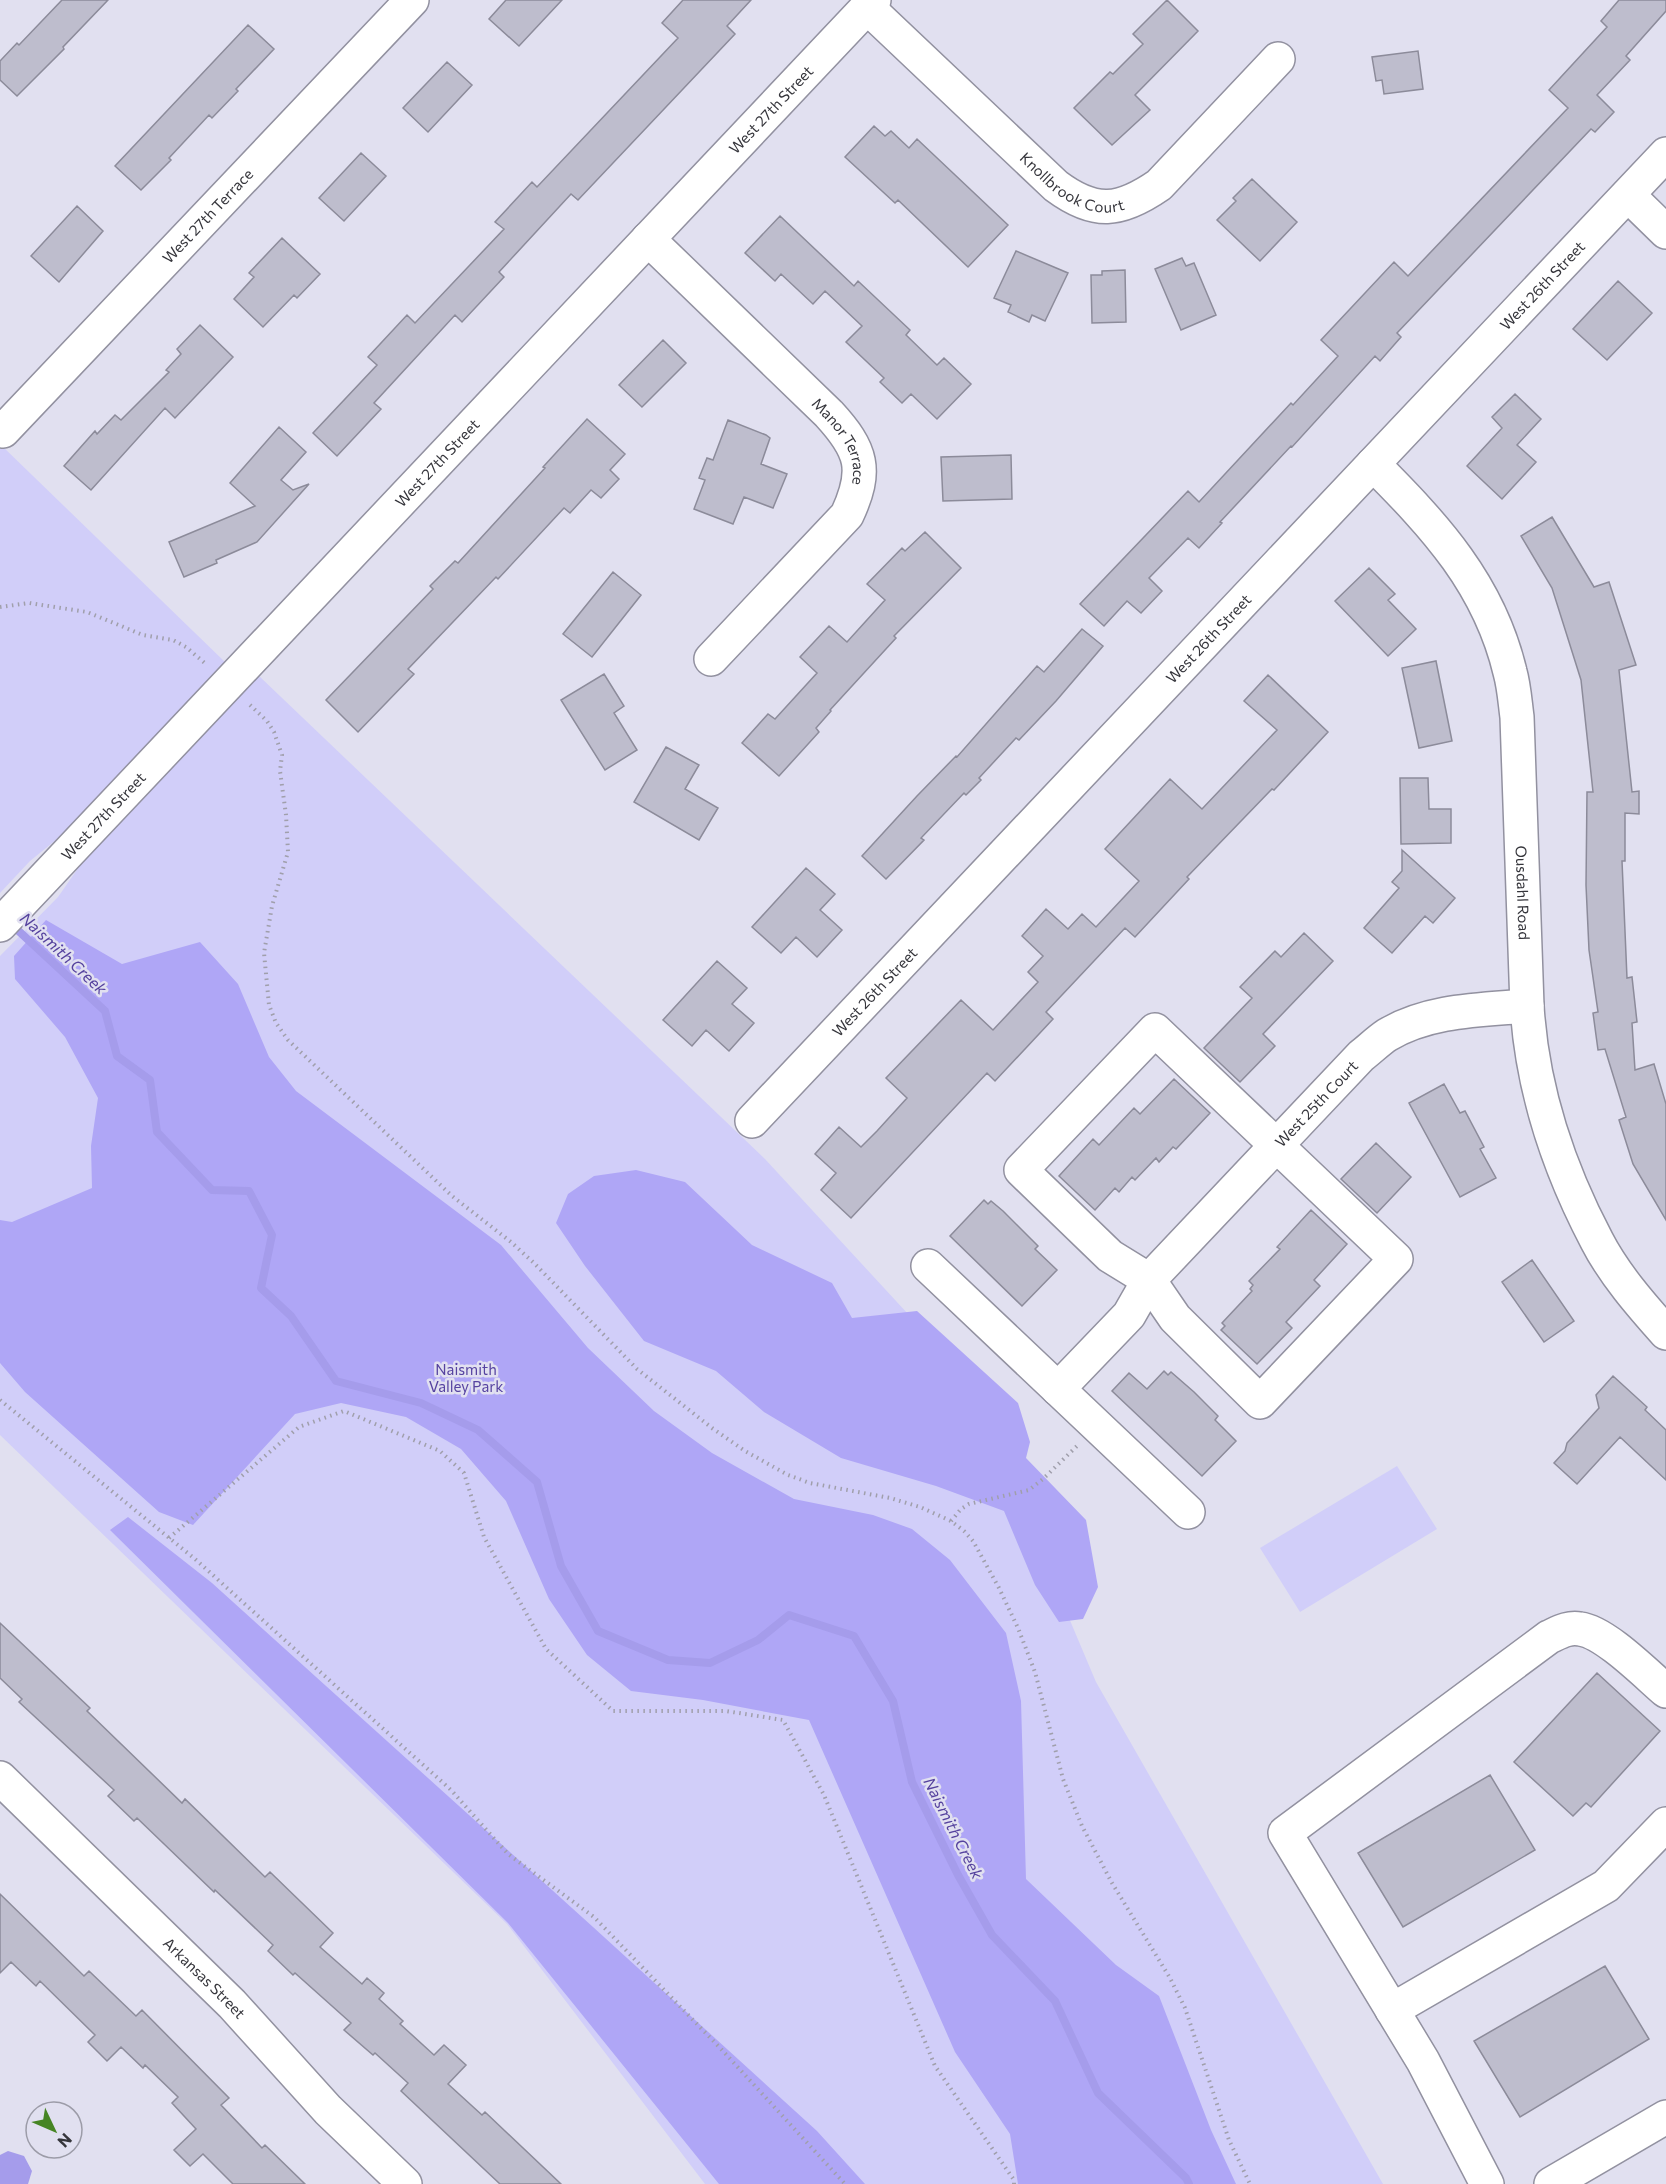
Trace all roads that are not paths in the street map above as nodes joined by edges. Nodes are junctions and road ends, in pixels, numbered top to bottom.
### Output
1 (412, 0) edge
2 (871, 3) edge
3 (1278, 59) dead end
4 (1666, 154) edge
5 (1628, 195) junction
6 (1666, 232) edge
7 (648, 239) junction
8 (3, 431) dead end
9 (1372, 464) junction
10 (711, 659) dead end
11 (0, 925) edge
12 (1527, 1006) junction
13 (752, 1121) dead end
14 (1276, 1146) junction
15 (928, 1266) dead end
16 (1149, 1280) junction
17 (1666, 1333) edge
18 (1058, 1389) junction
19 (1188, 1512) dead end
20 (1666, 1691) edge
21 (0, 1778) edge
22 (1666, 1824) edge
23 (1392, 2010) junction
24 (1666, 2117) edge
25 (405, 2184) edge
26 (1487, 2184) edge
27 (1551, 2184) edge

1 - 8 street, West 27th Terrace
2 - 3 street, Knollbrook Court
2 - 7 street, West 27th Street
4 - 5 street, West 26th Street
5 - 6 street
5 - 9 street, West 26th Street
7 - 10 street, Manor Terrace
7 - 11 street, West 27th Street
9 - 12 street, Ousdahl Road
9 - 13 street, West 26th Street
12 - 14 street, West 25th Court
12 - 17 street, Ousdahl Road
14 - 16 street, West 25th Court
14 - 16 street
14 - 16 street
15 - 18 street
16 - 18 street, West 25th Court
18 - 19 street
20 - 23 street
21 - 25 street, Arkansas Street
22 - 23 street
23 - 26 street
24 - 27 street

